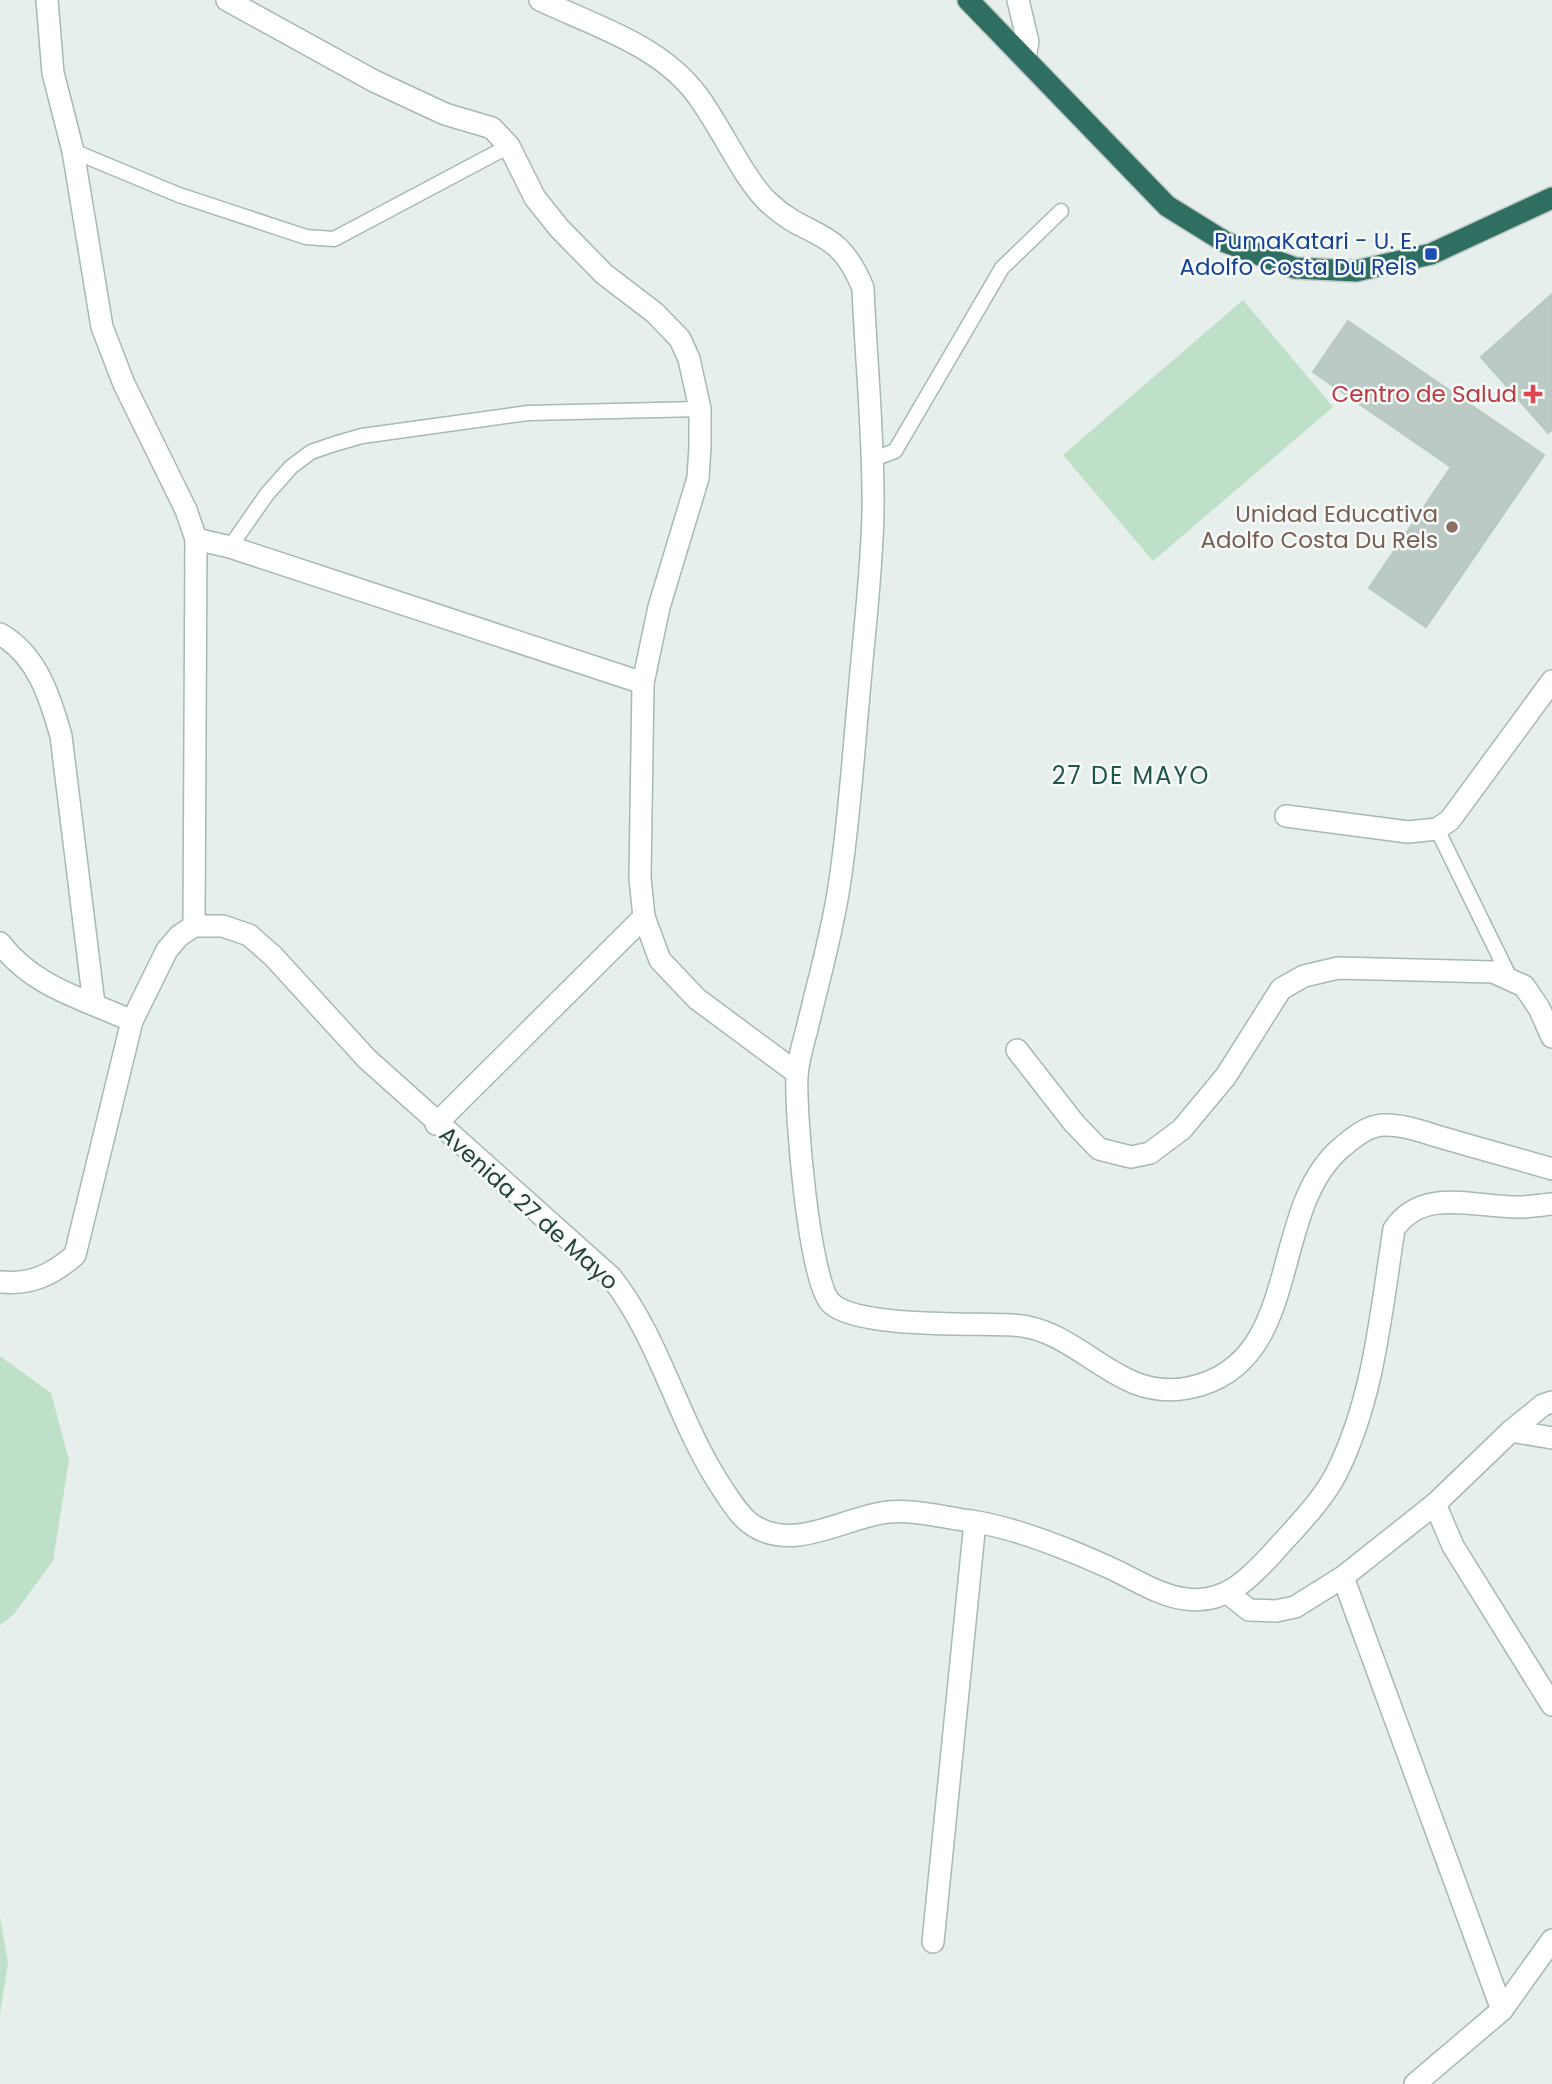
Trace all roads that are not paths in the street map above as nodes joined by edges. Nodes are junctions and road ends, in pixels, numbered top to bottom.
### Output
1 (47, 0) edge
2 (227, 0) edge
3 (540, 0) edge
4 (968, 0) edge
5 (1018, 0) edge
6 (1025, 57) junction
7 (509, 146) junction
8 (74, 151) junction
9 (1552, 198) edge
10 (1061, 211) dead end
11 (700, 409) junction
12 (871, 460) junction
13 (196, 539) junction
14 (230, 547) junction
15 (0, 634) edge
16 (1552, 681) edge
17 (643, 684) junction
18 (1286, 816) dead end
19 (1437, 830) junction
20 (643, 917) junction
21 (194, 926) junction
22 (0, 943) edge
23 (1510, 978) junction
24 (94, 1004) junction
25 (132, 1021) junction
26 (1552, 1037) edge
27 (1017, 1050) dead end
28 (797, 1073) junction
29 (436, 1125) junction
30 (1552, 1169) edge
31 (1552, 1204) edge
32 (0, 1282) edge
33 (1552, 1402) edge
34 (1511, 1431) junction
35 (1552, 1438) edge
36 (1435, 1504) junction
37 (975, 1522) junction
38 (1343, 1577) junction
39 (1229, 1594) junction
40 (1552, 1705) edge
41 (1552, 1940) edge
42 (933, 1941) dead end
43 (1502, 2010) junction
44 (1415, 2084) edge

1 - 8 street
2 - 7 street
3 - 12 street
4 - 6 highway
5 - 6 street
6 - 9 highway
7 - 8 lane
7 - 11 street
8 - 13 street
10 - 12 lane
11 - 14 lane
11 - 17 street
12 - 28 street
13 - 14 street
13 - 21 street
14 - 17 street
15 - 24 street
16 - 19 street
17 - 20 street
18 - 19 street
19 - 23 lane
20 - 28 street
20 - 29 street
21 - 25 street
21 - 29 street, Avenida 27 de Mayo
22 - 24 street
23 - 26 street
23 - 27 street
24 - 25 street
25 - 32 street
28 - 30 street
29 - 37 street, Avenida 27 de Mayo
31 - 39 street
33 - 34 street
34 - 35 street
34 - 36 street
36 - 38 street
36 - 40 street
37 - 39 street, Avenida 27 de Mayo
37 - 42 street
38 - 39 street
38 - 43 street
41 - 43 street
43 - 44 street

